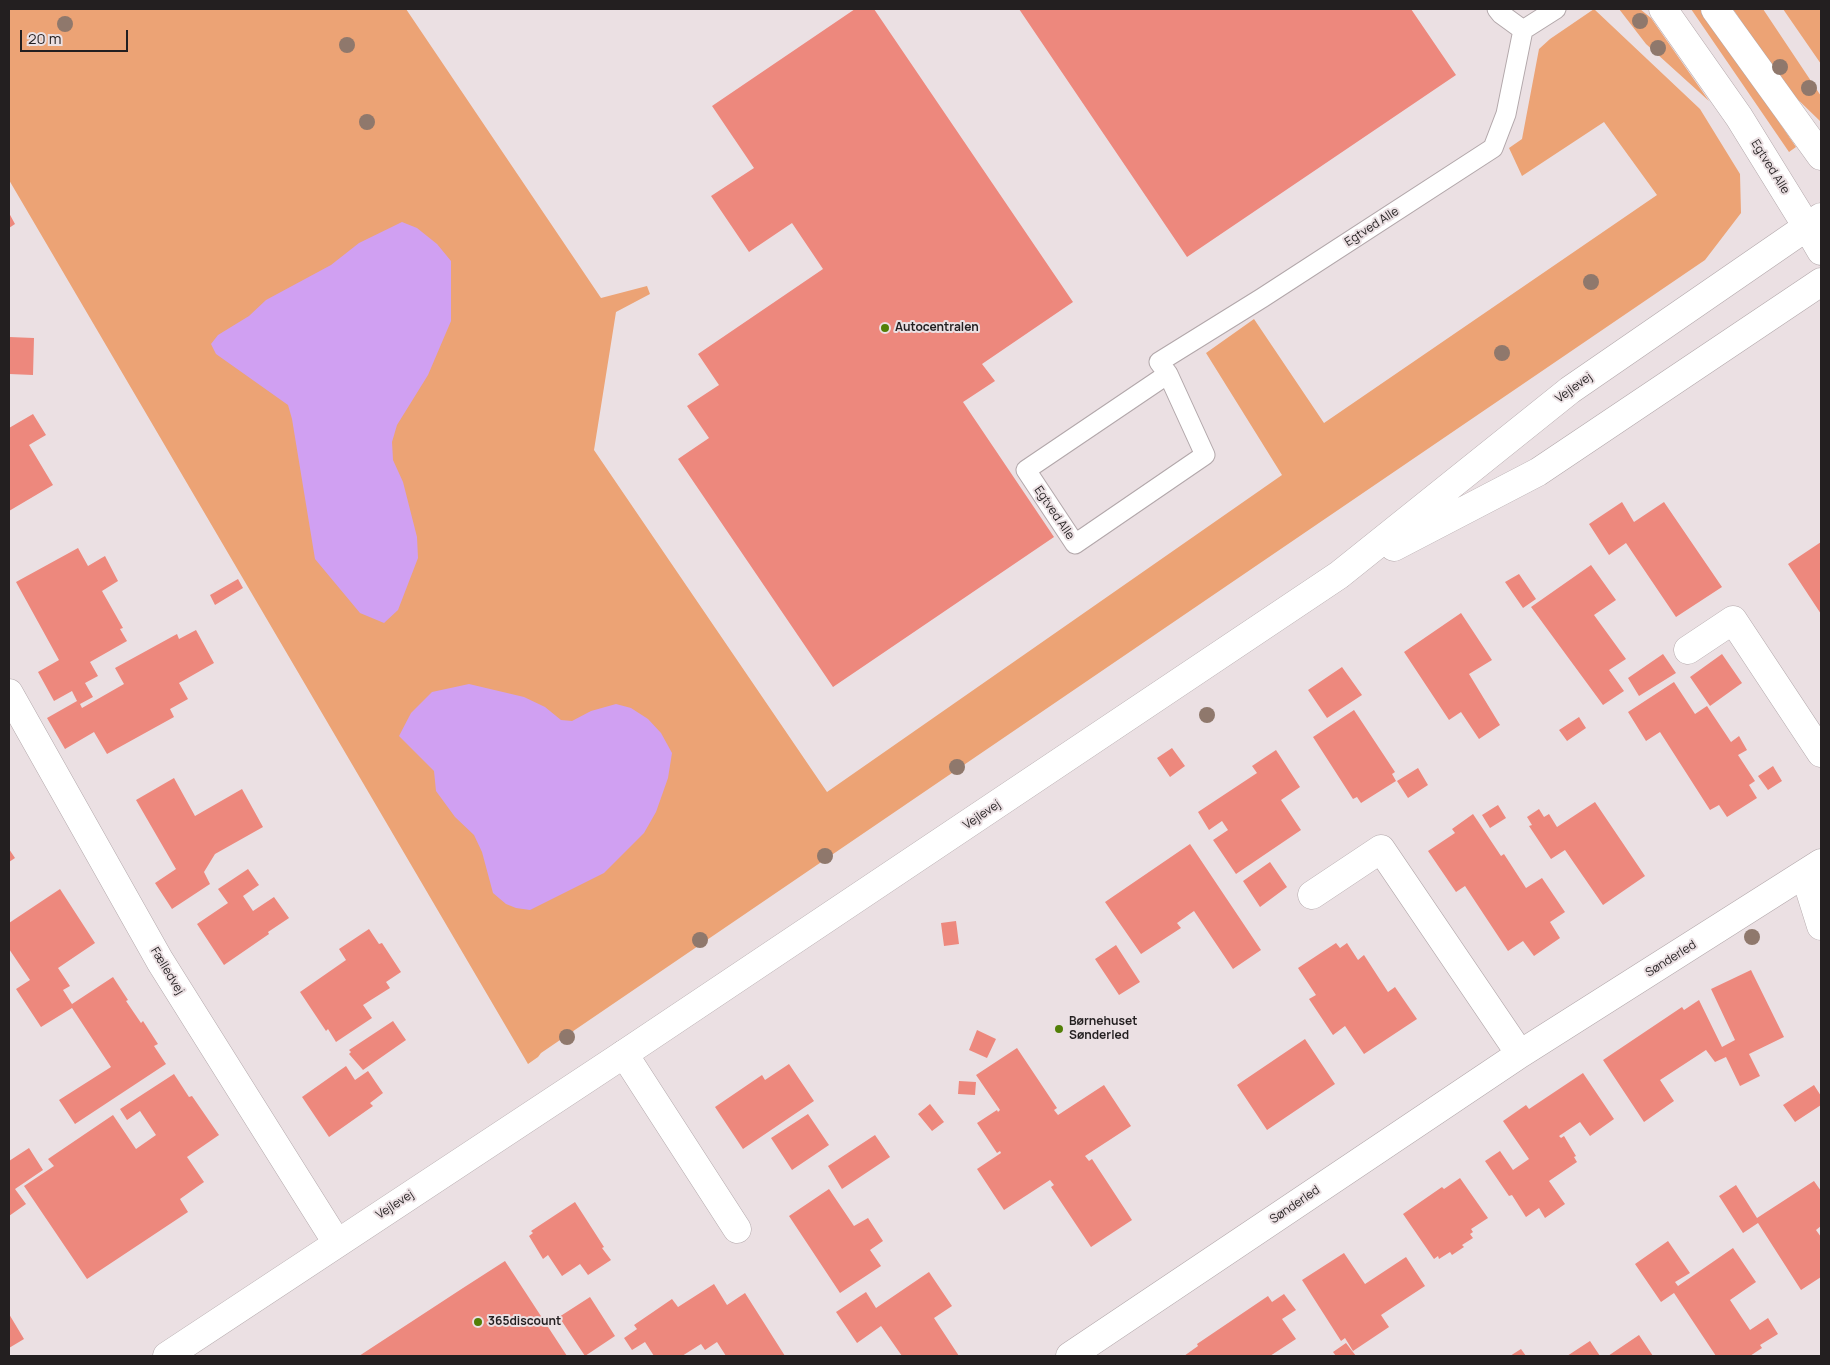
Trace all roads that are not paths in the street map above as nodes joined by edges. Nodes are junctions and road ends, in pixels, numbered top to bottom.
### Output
1 (1497, 9) edge
2 (1556, 9) edge
3 (1662, 9) edge
4 (1715, 9) edge
5 (1523, 30) junction
6 (1821, 156) edge
7 (1814, 222) edge
8 (1821, 251) edge
9 (1821, 282) edge
10 (1168, 374) junction
11 (1339, 575) junction
12 (1688, 650) dead end
13 (9, 693) edge
14 (1821, 753) edge
15 (1813, 869) edge
16 (1312, 894) dead end
17 (1821, 926) edge
18 (624, 1054) junction
19 (1520, 1054) junction
20 (738, 1229) dead end
21 (336, 1243) junction
22 (167, 1356) edge
23 (1070, 1356) edge

1 - 5 lane
2 - 5 lane
3 - 7 street, Egtved Alle
4 - 6 street
5 - 10 lane, Egtved Alle
7 - 8 street, Egtved Alle
7 - 11 street, Vejlevej
9 - 11 street, Vejlevej
10 - 10 lane, Egtved Alle
11 - 18 street, Vejlevej
12 - 14 street
13 - 21 street, Fælledvej
15 - 17 street
15 - 19 street, Sønderled
16 - 19 street
18 - 20 street
18 - 21 street, Vejlevej
19 - 23 street, Sønderled
21 - 22 street, Vejlevej

